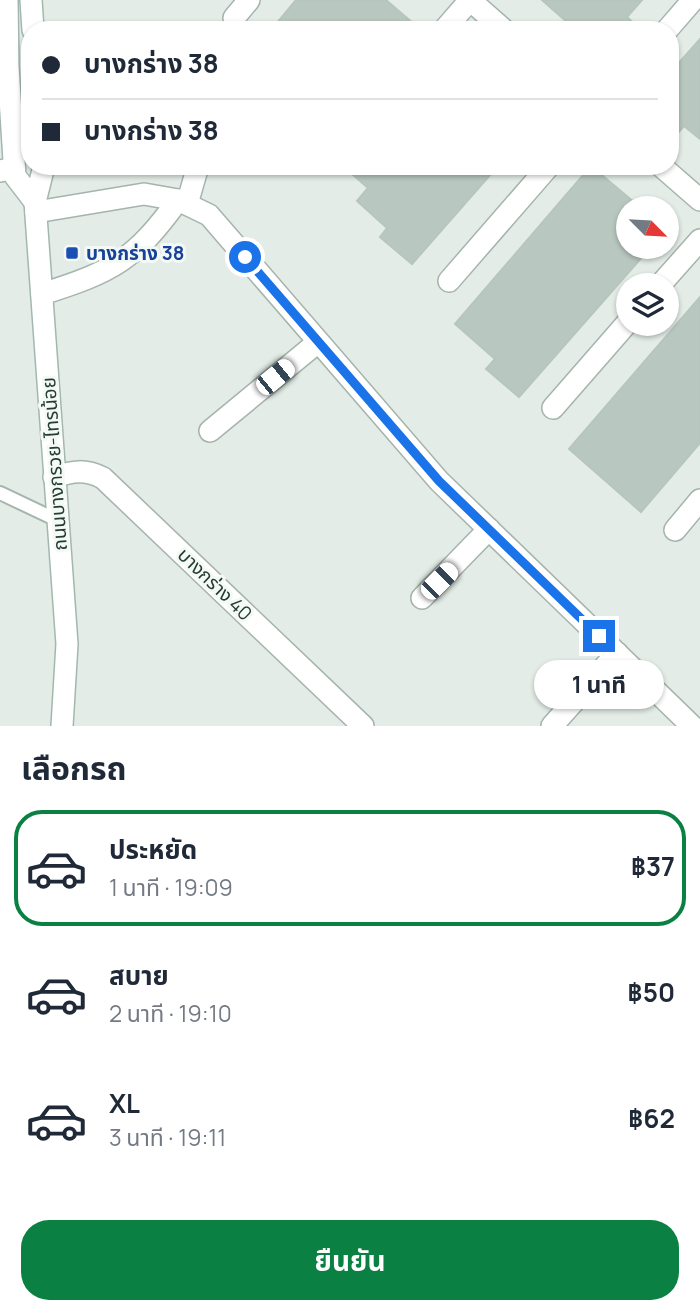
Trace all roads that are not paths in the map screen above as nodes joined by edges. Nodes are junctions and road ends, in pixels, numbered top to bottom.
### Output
1 (7, 0) edge
2 (33, 0) edge
3 (250, 0) edge
4 (470, 0) edge
5 (693, 0) edge
6 (234, 18) dead end
7 (33, 21) edge
8 (452, 21) edge
9 (494, 21) edge
10 (675, 21) edge
11 (4, 68) edge
12 (7, 169) edge
13 (42, 175) edge
14 (194, 175) edge
15 (541, 175) edge
16 (671, 175) edge
17 (700, 200) edge
18 (182, 202) junction
19 (36, 207) junction
20 (700, 240) edge
21 (671, 273) edge
22 (449, 281) dead end
23 (42, 294) junction
24 (616, 336) edge
25 (318, 342) junction
26 (553, 408) dead end
27 (210, 430) dead end
28 (54, 477) junction
29 (0, 494) edge
30 (700, 500) edge
31 (57, 520) junction
32 (489, 529) junction
33 (675, 530) dead end
34 (422, 598) dead end
35 (617, 653) junction
36 (62, 726) edge
37 (363, 726) edge
38 (552, 726) edge
39 (692, 726) edge

1 - 11 street
2 - 7 street
3 - 6 street
4 - 8 street
4 - 9 street
5 - 10 street
11 - 12 street
12 - 19 street
13 - 19 street, ถนนบางกรวย-ไทรน้อย
14 - 18 street
15 - 22 street
16 - 17 street
18 - 19 street
18 - 23 street
18 - 25 street
19 - 23 street, ถนนบางกรวย-ไทรน้อย
20 - 21 street
23 - 28 street, ถนนบางกรวย-ไทรน้อย
24 - 26 street
25 - 27 street
25 - 32 street
28 - 31 street, ถนนบางกรวย-ไทรน้อย
28 - 37 street, บางกร่าง 40
29 - 31 lane
30 - 33 street
31 - 36 street, ถนนบางกรวย-ไทรน้อย
32 - 34 street
32 - 35 street
35 - 38 street
35 - 39 street

